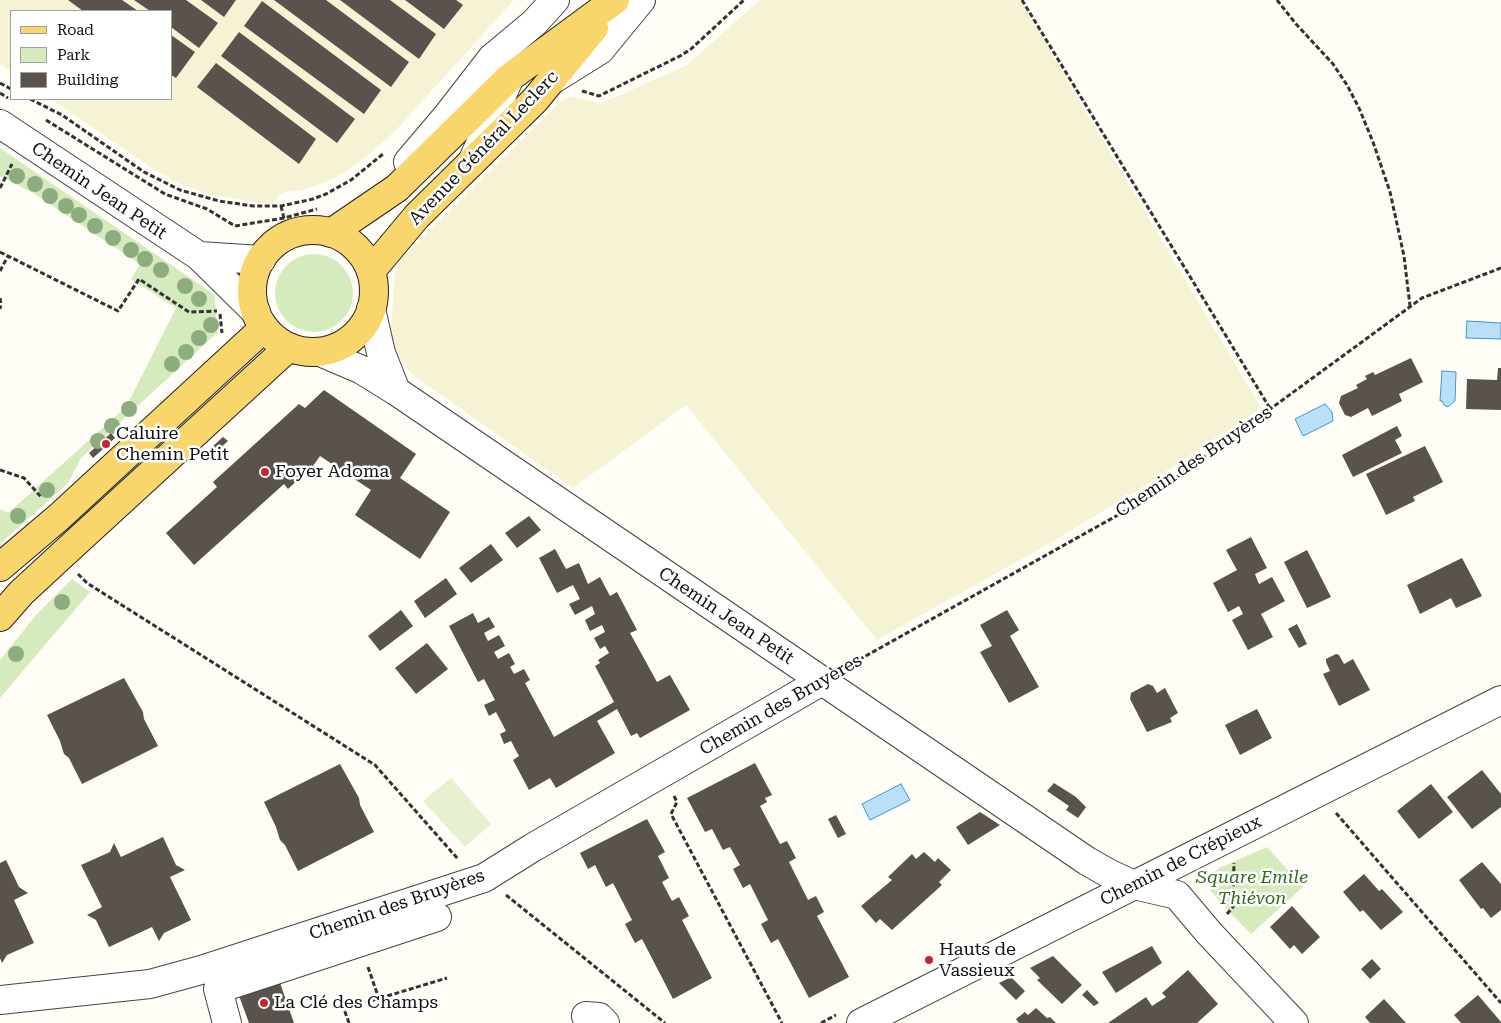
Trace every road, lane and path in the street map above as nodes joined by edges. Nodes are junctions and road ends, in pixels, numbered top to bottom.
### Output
1 (555, 0) edge
2 (615, 0) edge
3 (641, 0) edge
4 (744, 0) edge
5 (1022, 0) edge
6 (1277, 0) edge
7 (534, 23) junction
8 (509, 78) junction
9 (554, 79) junction
10 (0, 93) edge
11 (32, 100) edge
12 (7, 113) edge
13 (43, 119) dead end
14 (472, 162) junction
15 (11, 166) dead end
16 (0, 188) edge
17 (318, 209) dead end
18 (364, 212) junction
19 (286, 227) junction
20 (331, 233) junction
21 (0, 252) edge
22 (8, 256) junction
23 (198, 256) junction
24 (260, 260) junction
25 (1501, 268) edge
26 (370, 271) junction
27 (0, 272) edge
28 (0, 298) edge
29 (1410, 306) junction
30 (371, 309) junction
31 (0, 310) edge
32 (220, 311) dead end
33 (260, 320) junction
34 (289, 347) junction
35 (320, 352) junction
36 (396, 391) junction
37 (1271, 410) junction
38 (61, 556) junction
39 (0, 567) edge
40 (0, 617) edge
41 (822, 681) junction
42 (1501, 700) edge
43 (661, 773) junction
44 (1318, 792) junction
45 (1223, 840) junction
46 (480, 879) junction
47 (1134, 885) junction
48 (437, 917) dead end
49 (1209, 933) junction
50 (360, 943) junction
51 (447, 978) dead end
52 (379, 999) junction
53 (0, 1000) edge
54 (1501, 1003) edge
55 (227, 1023) edge
56 (349, 1023) edge
57 (664, 1023) edge
58 (782, 1023) edge
59 (861, 1023) edge
60 (1294, 1023) edge

1 - 7 street
2 - 8 main road, Avenue Général Leclerc
2 - 9 main road, Avenue Général Leclerc
3 - 9 street
4 - 9 path
5 - 37 path
6 - 29 path
7 - 8 street
7 - 18 street
8 - 14 street
8 - 18 main road, Avenue Général Leclerc
9 - 14 main road, Avenue Général Leclerc
10 - 12 path
11 - 19 path
12 - 23 street, Chemin Jean Petit
13 - 19 path
14 - 26 main road, Avenue Général Leclerc
15 - 16 path
17 - 19 path
18 - 20 main road, Avenue Général Leclerc
19 - 20 main road
19 - 24 main road
20 - 26 main road
21 - 22 path
22 - 27 path
22 - 32 path
23 - 24 street, Chemin Jean Petit
23 - 33 street, Chemin Jean Petit
24 - 33 main road
25 - 29 path, Chemin des Bruyères
26 - 30 main road
28 - 31 path
29 - 37 path, Chemin des Bruyères
30 - 35 main road
30 - 36 street
33 - 34 main road
33 - 39 main road
34 - 35 main road
34 - 38 main road
35 - 36 street, Chemin Jean Petit
36 - 41 street, Chemin Jean Petit
37 - 41 path, Chemin des Bruyères
38 - 40 main road
38 - 46 path
41 - 43 street, Chemin des Bruyères
41 - 47 street, Chemin Jean Petit
42 - 44 street, Chemin de Crépieux
43 - 46 street, Chemin des Bruyères
43 - 58 path
44 - 45 street, Chemin de Crépieux
44 - 54 path
45 - 47 street, Chemin de Crépieux
45 - 49 path
46 - 53 street, Chemin des Bruyères
46 - 57 path
47 - 49 street, Chemin Jean Petit
47 - 59 street, Chemin de Crépieux
48 - 50 street
49 - 60 street, Chemin Jean Petit
50 - 52 path
50 - 55 street
51 - 52 path
52 - 56 path

